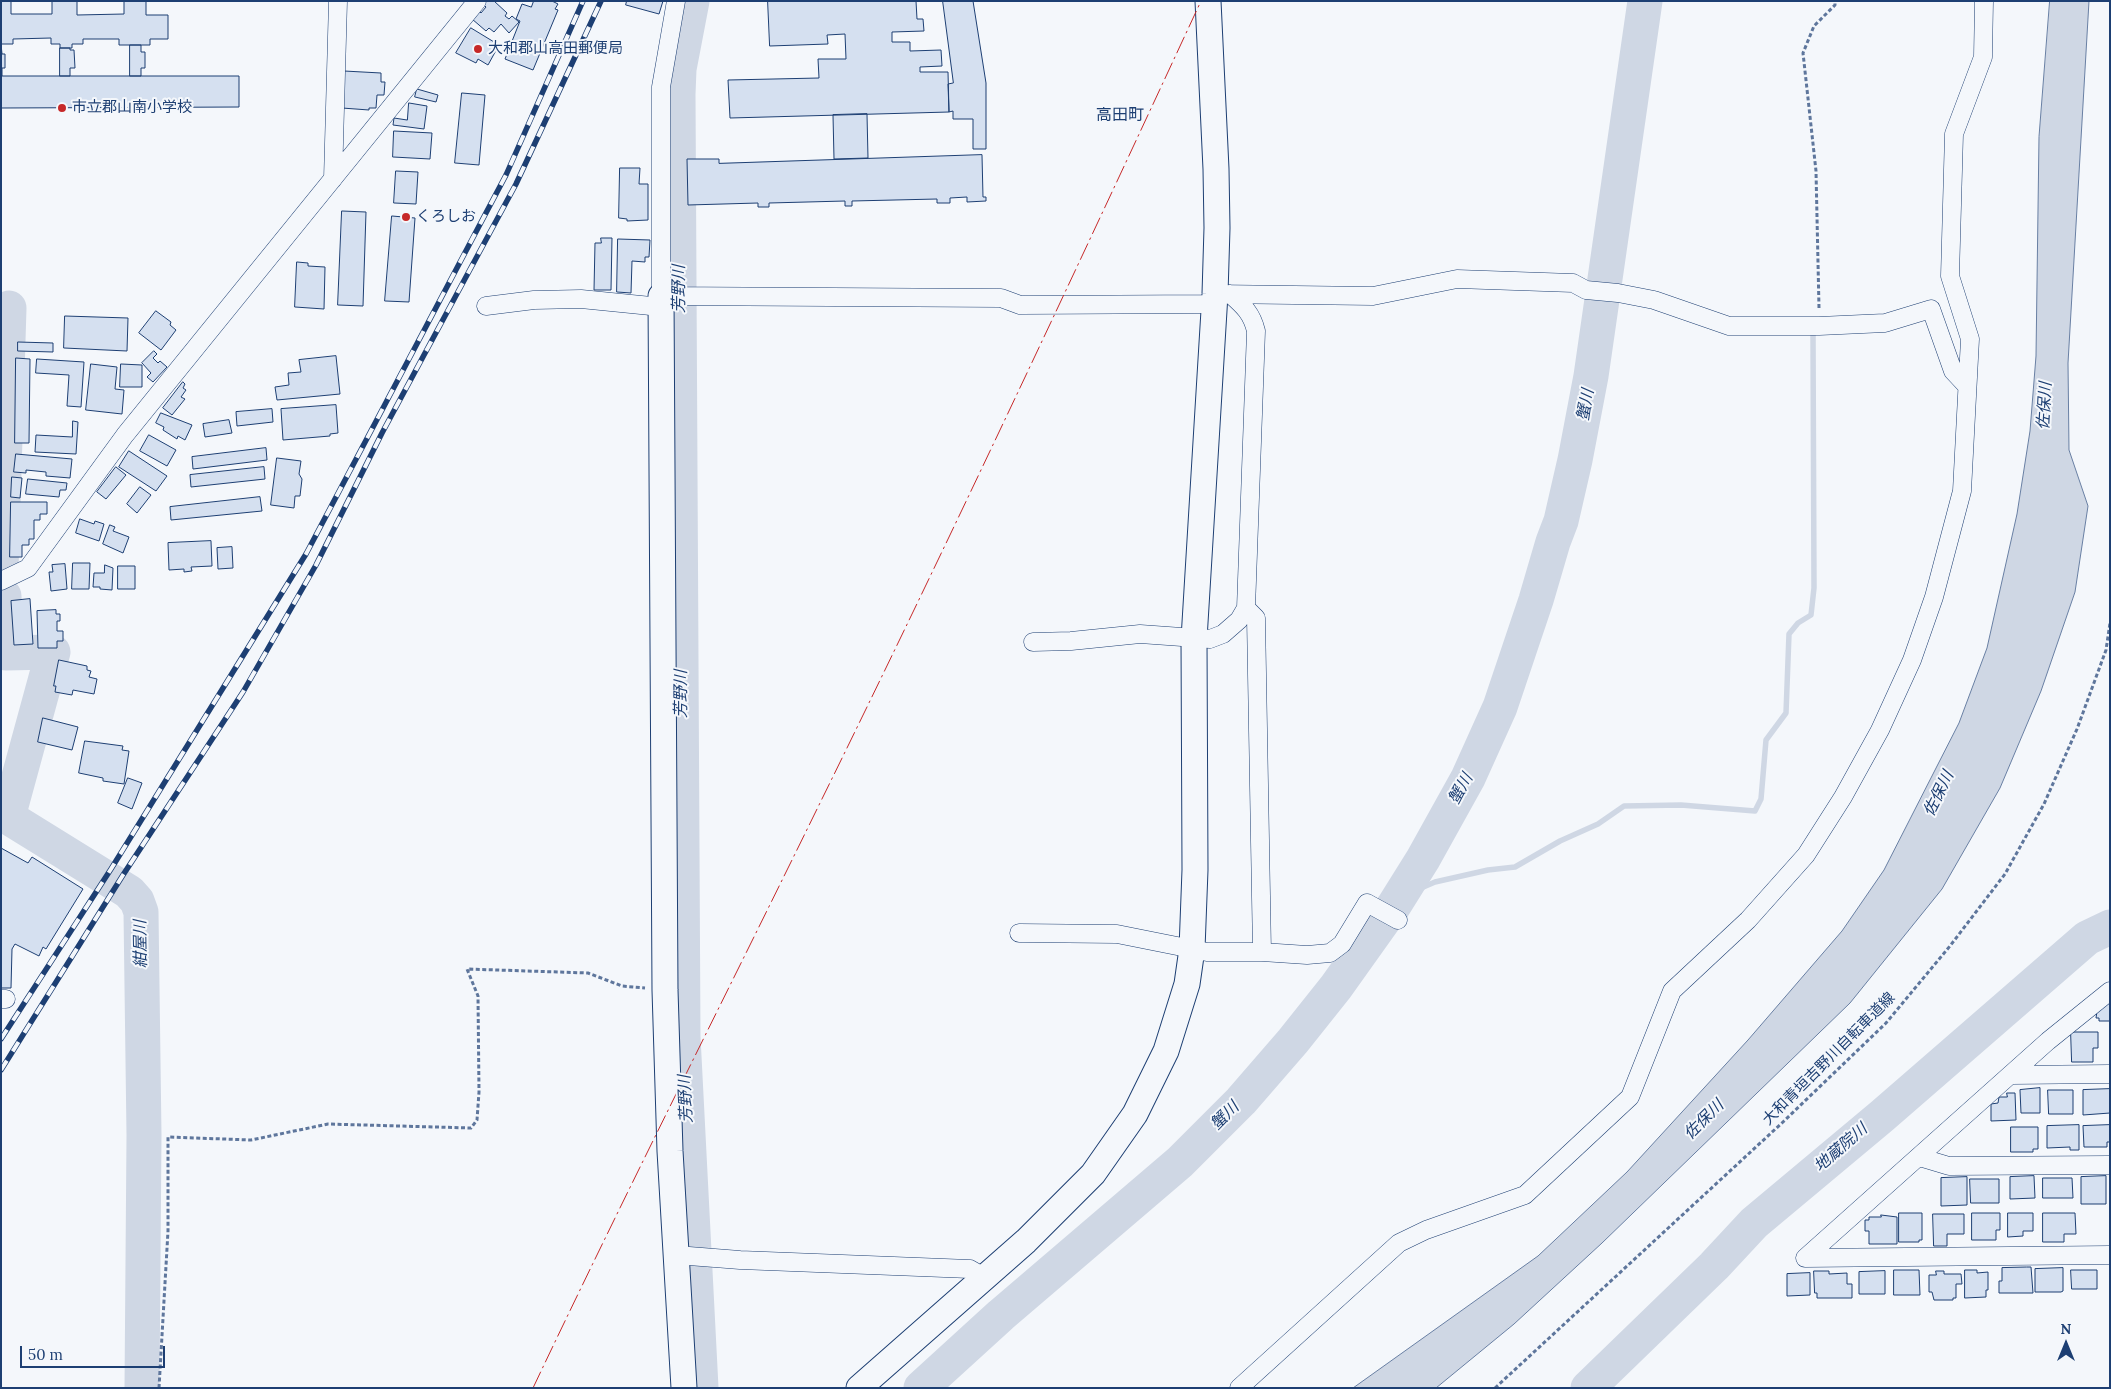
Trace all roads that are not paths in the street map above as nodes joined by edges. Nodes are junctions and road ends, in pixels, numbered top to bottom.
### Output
1 (338, 1) edge
2 (477, 1) edge
3 (676, 1) edge
4 (1208, 1) edge
5 (1984, 1) edge
6 (333, 179) junction
7 (1220, 298) junction
8 (661, 302) junction
9 (486, 306) dead end
10 (1968, 386) junction
11 (1, 581) edge
12 (1246, 608) junction
13 (1194, 639) junction
14 (1032, 642) dead end
15 (1398, 920) dead end
16 (1019, 933) dead end
17 (1192, 949) junction
18 (1262, 952) junction
19 (2110, 991) edge
20 (2110, 1074) edge
21 (2011, 1075) junction
22 (1919, 1157) junction
23 (2110, 1165) edge
24 (676, 1255) junction
25 (2110, 1255) edge
26 (984, 1278) junction
27 (684, 1388) edge
28 (859, 1388) edge
29 (1239, 1388) edge

1 - 6 street
2 - 6 street
3 - 8 street
4 - 7 street
5 - 10 street
6 - 11 street
7 - 8 street
7 - 10 street
7 - 12 street
7 - 13 street
8 - 9 street
8 - 24 street
10 - 29 street
12 - 13 street
12 - 18 street
13 - 14 street
13 - 17 street
15 - 18 street
16 - 17 street
17 - 18 street
17 - 26 street
19 - 21 street
20 - 21 street
21 - 22 street
22 - 23 street
22 - 25 street
24 - 26 street
24 - 27 street
26 - 28 street

